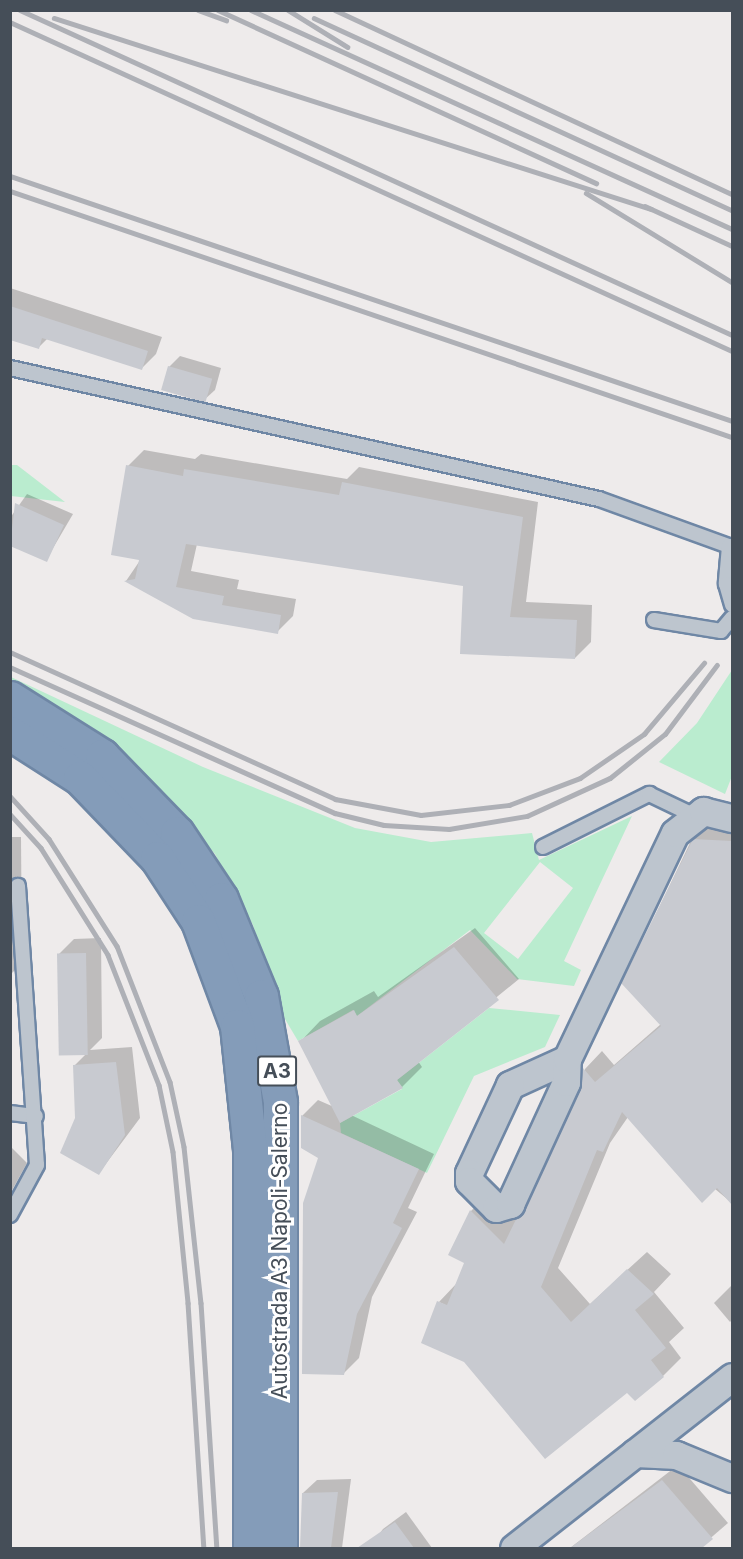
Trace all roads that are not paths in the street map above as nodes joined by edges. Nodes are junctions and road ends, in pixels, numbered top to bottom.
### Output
1 (10, 368) edge
2 (732, 605) edge
3 (732, 618) edge
4 (654, 620) dead end
5 (10, 698) edge
6 (10, 733) edge
7 (731, 812) edge
8 (693, 815) junction
9 (543, 847) dead end
10 (18, 886) dead end
11 (567, 1059) junction
12 (10, 1113) edge
13 (36, 1116) junction
14 (10, 1215) edge
15 (732, 1377) edge
16 (635, 1454) junction
17 (732, 1478) edge
18 (250, 1548) edge
19 (280, 1548) edge
20 (514, 1548) edge

1 - 2 lane
3 - 4 lane
5 - 19 highway, Autostrada A3 Napoli-Salerno / A3
6 - 18 highway, Autostrada A3 Napoli-Salerno / A3
7 - 8 street
8 - 9 lane
8 - 11 street
10 - 13 lane
11 - 11 street
12 - 13 lane
13 - 14 lane
15 - 16 street
16 - 17 street
16 - 20 street

